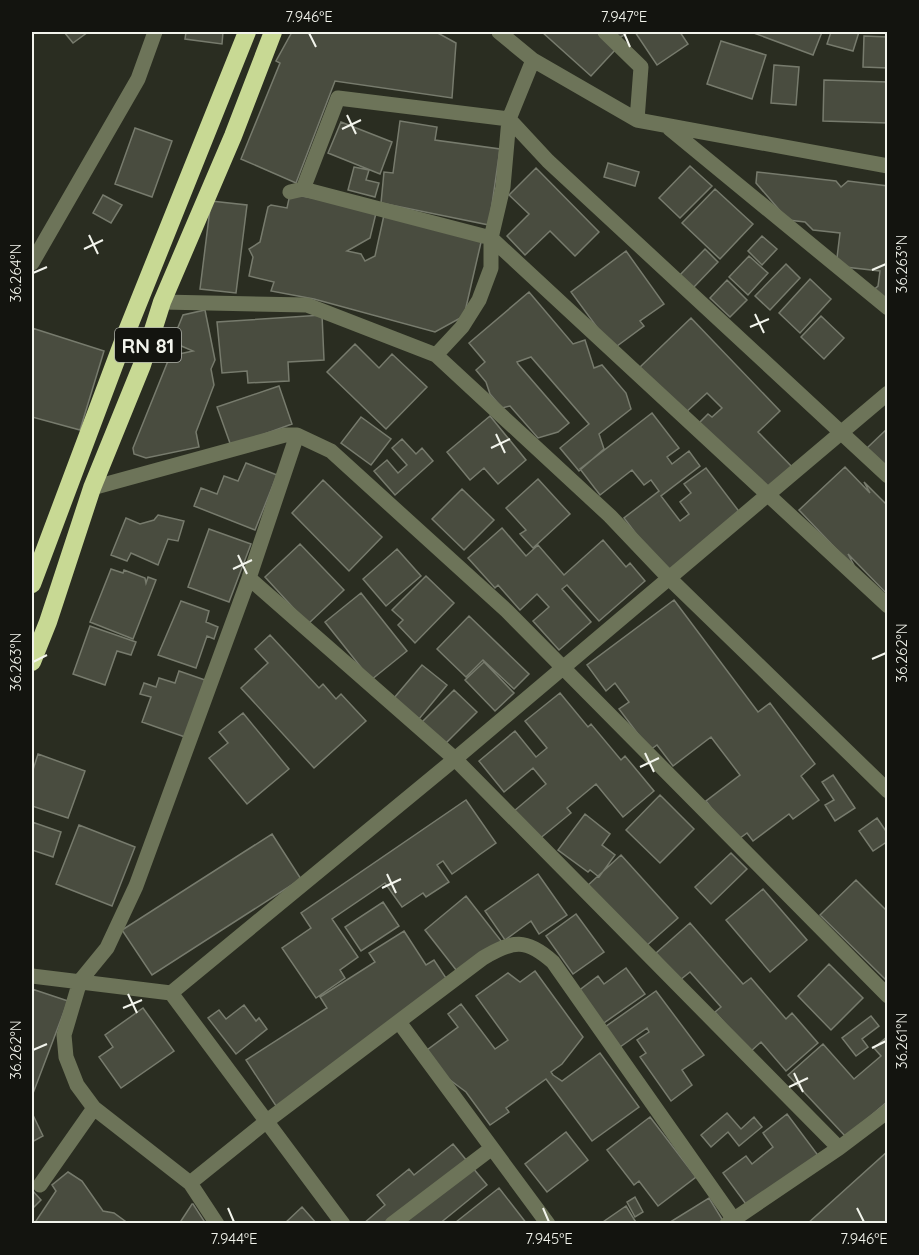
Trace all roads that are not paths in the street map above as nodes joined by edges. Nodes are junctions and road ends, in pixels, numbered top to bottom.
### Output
1 (155, 32) edge
2 (247, 32) edge
3 (273, 32) edge
4 (499, 32) edge
5 (605, 32) edge
6 (533, 60) junction
7 (509, 119) junction
8 (637, 120) junction
9 (668, 127) junction
10 (888, 166) edge
11 (491, 238) junction
12 (32, 263) edge
13 (162, 302) junction
14 (888, 308) edge
15 (436, 355) junction
16 (888, 393) edge
17 (840, 433) junction
18 (297, 435) junction
19 (888, 476) edge
20 (92, 488) junction
21 (765, 495) junction
22 (249, 578) junction
23 (669, 578) junction
24 (32, 584) edge
25 (888, 606) edge
26 (32, 662) edge
27 (562, 667) junction
28 (455, 759) junction
29 (888, 791) edge
30 (32, 976) edge
31 (80, 981) junction
32 (171, 993) junction
33 (888, 996) edge
34 (399, 1022) junction
35 (94, 1108) junction
36 (888, 1110) edge
37 (267, 1121) junction
38 (492, 1148) junction
39 (839, 1148) junction
40 (190, 1184) junction
41 (40, 1185) dead end
42 (732, 1222) edge
43 (217, 1224) edge
44 (343, 1224) edge
45 (392, 1224) edge
46 (548, 1224) edge

1 - 12 street
2 - 24 highway, RN 81
3 - 13 highway, RN 81
4 - 6 street
5 - 8 street
6 - 7 street
6 - 8 street
7 - 11 street
7 - 11 street
7 - 17 street
8 - 9 street
9 - 10 street
9 - 14 street
11 - 15 street
11 - 21 street
13 - 15 street
13 - 20 highway, RN 81
15 - 23 street
16 - 17 street
17 - 19 street
17 - 21 street
18 - 20 street
18 - 22 street
18 - 27 street
20 - 26 highway, RN 81
21 - 23 street
21 - 25 street
22 - 28 street
22 - 31 street
23 - 27 street
23 - 29 street
27 - 28 street
27 - 33 street
28 - 32 street
28 - 39 street
30 - 31 street
31 - 32 street
31 - 35 street
32 - 37 street
34 - 37 street
34 - 38 street
34 - 42 street
35 - 40 street
35 - 41 street
36 - 39 street
37 - 40 street
37 - 44 street
38 - 45 street
38 - 46 street
39 - 42 street
40 - 43 street

